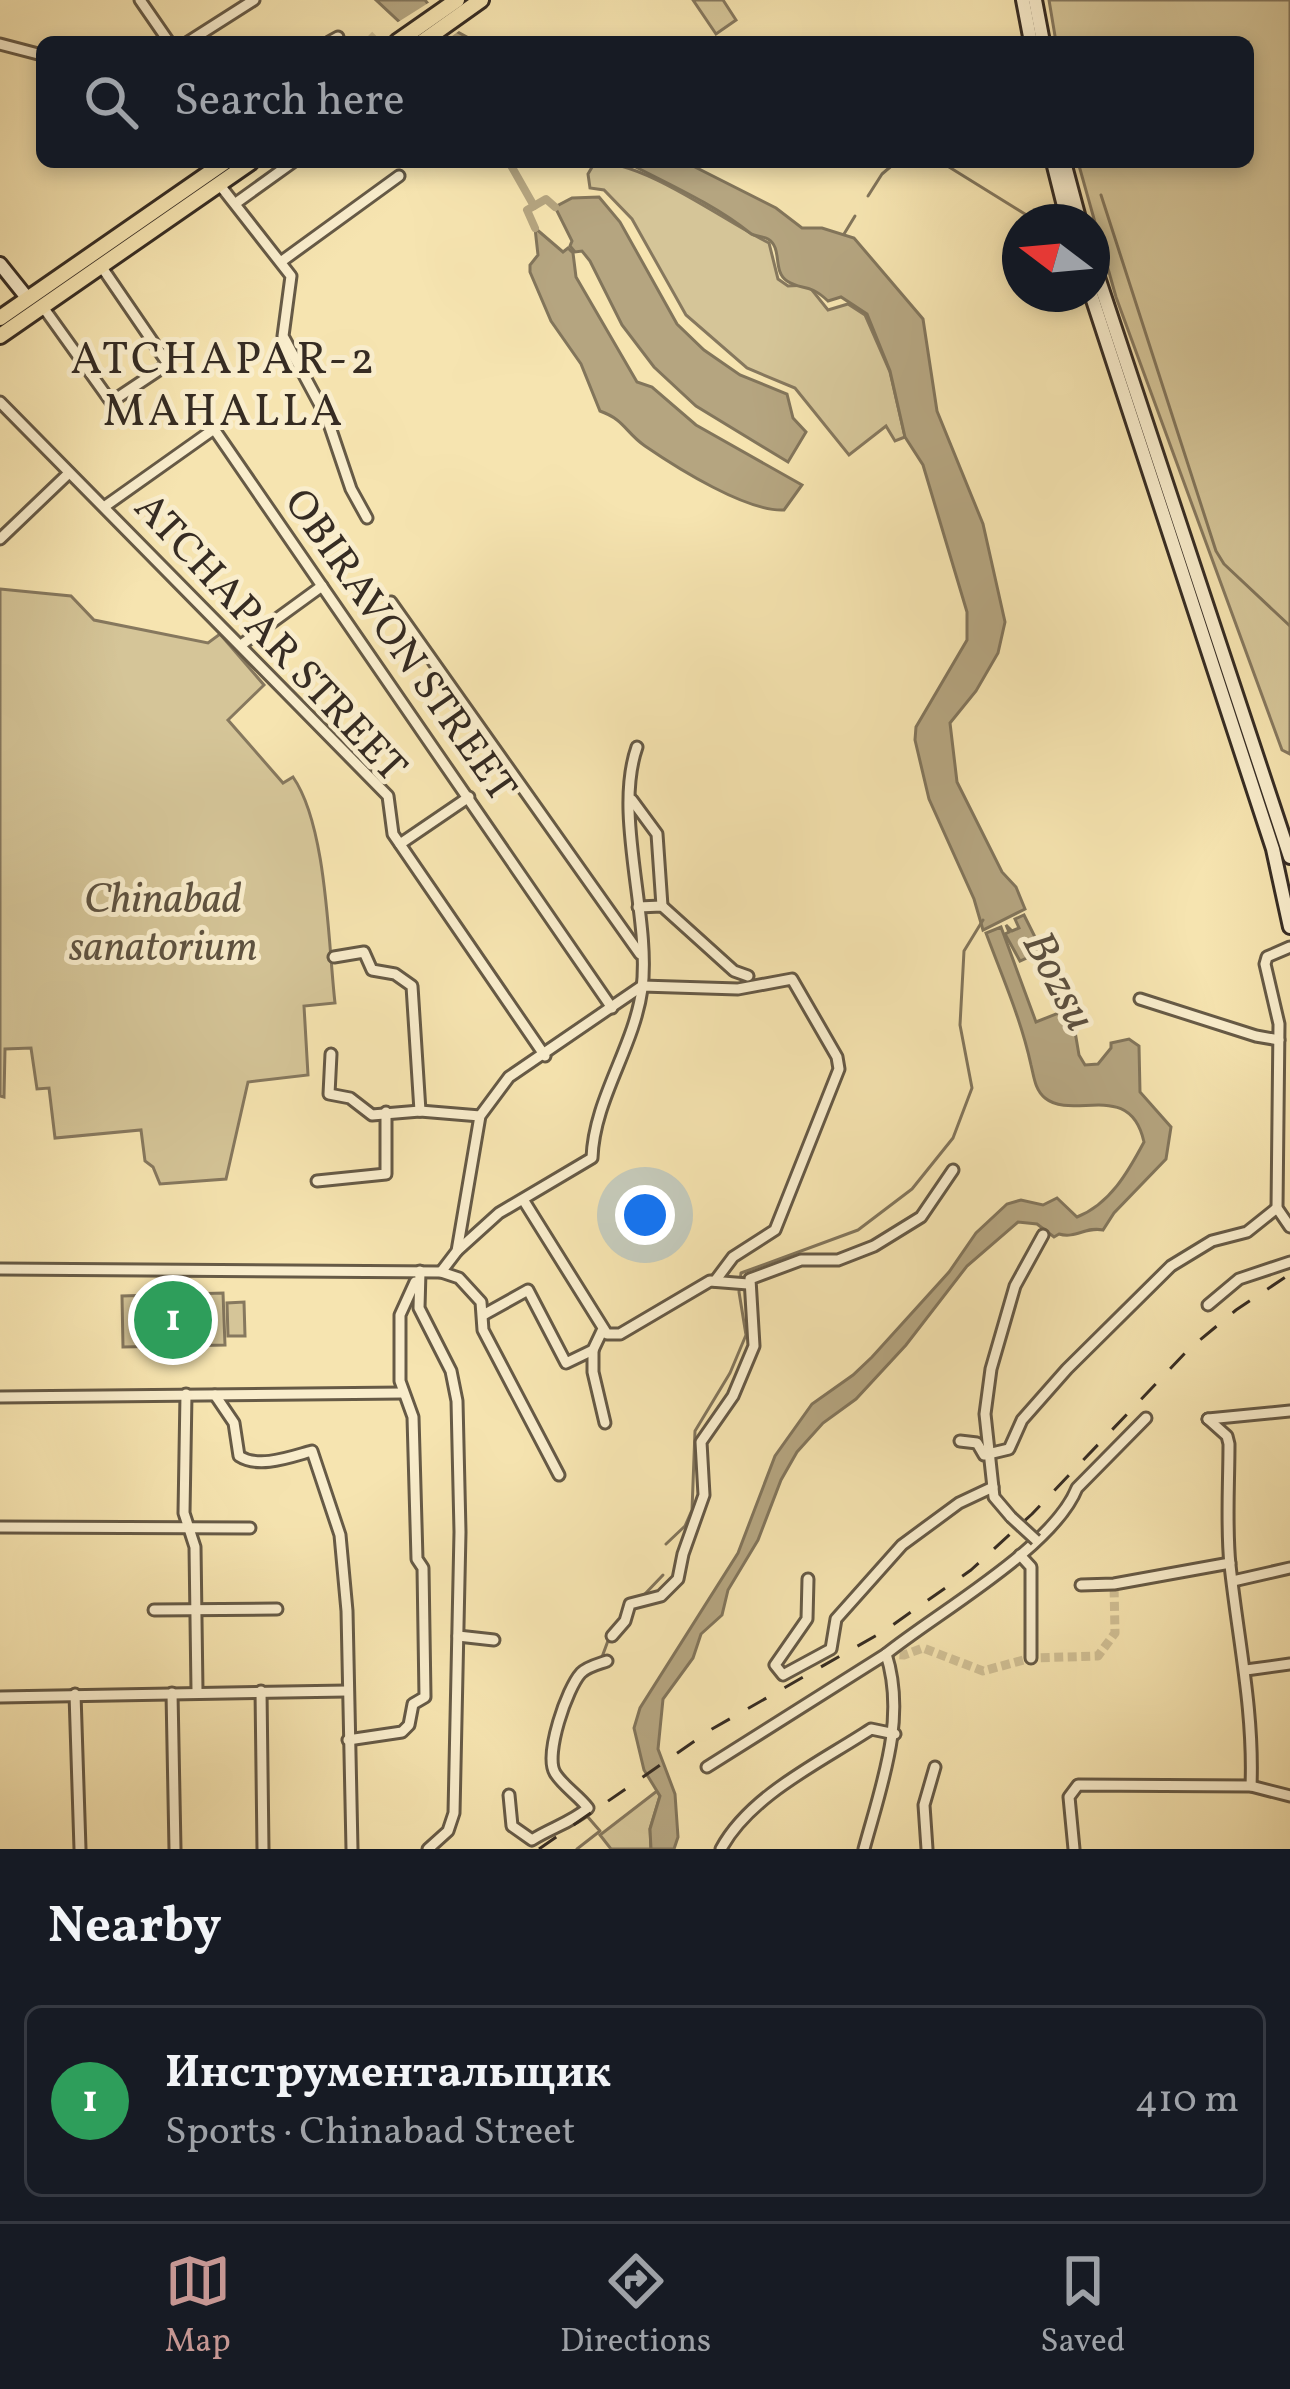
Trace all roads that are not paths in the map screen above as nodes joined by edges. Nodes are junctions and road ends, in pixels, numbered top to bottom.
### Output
1 (140, 0) edge
2 (254, 0) edge
3 (457, 0) edge
4 (1023, 0) edge
5 (1036, 0) edge
6 (476, 3) edge
7 (165, 36) edge
8 (197, 36) edge
9 (406, 36) edge
10 (430, 36) edge
11 (1030, 36) edge
12 (1042, 36) edge
13 (0, 44) edge
14 (36, 53) edge
15 (285, 168) edge
16 (1054, 168) edge
17 (1066, 168) edge
18 (216, 170) edge
19 (399, 176) dead end
20 (236, 203) junction
21 (1064, 204) edge
22 (1075, 204) edge
23 (128, 238) junction
24 (282, 261) junction
25 (0, 264) edge
26 (101, 266) junction
27 (66, 281) junction
28 (28, 298) junction
29 (43, 307) junction
30 (1100, 312) edge
31 (1105, 312) edge
32 (0, 318) edge
33 (1110, 331) junction
34 (0, 337) edge
35 (2, 410) edge
36 (69, 473) junction
37 (104, 507) junction
38 (1169, 508) junction
39 (367, 518) dead end
40 (0, 539) edge
41 (322, 586) junction
42 (391, 602) dead end
43 (241, 645) junction
44 (637, 747) dead end
45 (469, 797) junction
46 (631, 799) junction
47 (400, 844) junction
48 (1290, 857) edge
49 (662, 906) junction
50 (638, 907) junction
51 (1290, 926) edge
52 (1290, 947) edge
53 (334, 957) dead end
54 (643, 958) junction
55 (748, 976) dead end
56 (642, 986) junction
57 (1140, 999) dead end
58 (612, 1008) junction
59 (1279, 1040) junction
60 (331, 1054) dead end
61 (545, 1056) junction
62 (421, 1111) junction
63 (386, 1112) junction
64 (480, 1116) junction
65 (953, 1170) dead end
66 (317, 1181) dead end
67 (524, 1201) junction
68 (1277, 1208) junction
69 (1290, 1227) edge
70 (1043, 1235) dead end
71 (457, 1251) junction
72 (1290, 1262) edge
73 (0, 1269) edge
74 (420, 1271) junction
75 (442, 1272) junction
76 (715, 1281) junction
77 (748, 1284) junction
78 (1208, 1305) dead end
79 (485, 1314) junction
80 (602, 1331) junction
81 (593, 1350) junction
82 (404, 1393) junction
83 (186, 1394) junction
84 (215, 1395) junction
85 (0, 1397) edge
86 (1290, 1411) edge
87 (1239, 1417) junction
88 (1147, 1418) dead end
89 (605, 1423) dead end
90 (959, 1441) dead end
91 (1228, 1444) junction
92 (990, 1455) junction
93 (559, 1475) dead end
94 (993, 1487) junction
95 (189, 1525) junction
96 (0, 1527) edge
97 (250, 1528) dead end
98 (1036, 1540) junction
99 (1020, 1556) junction
100 (1230, 1563) junction
101 (1290, 1568) edge
102 (808, 1579) dead end
103 (1233, 1581) junction
104 (1081, 1585) dead end
105 (277, 1609) dead end
106 (154, 1610) dead end
107 (196, 1611) junction
108 (458, 1636) junction
109 (612, 1636) dead end
110 (494, 1640) dead end
111 (886, 1654) junction
112 (1031, 1658) dead end
113 (607, 1660) dead end
114 (1290, 1664) edge
115 (1246, 1670) junction
116 (261, 1690) junction
117 (197, 1691) junction
118 (347, 1691) junction
119 (172, 1693) junction
120 (75, 1694) junction
121 (0, 1696) edge
122 (895, 1735) junction
123 (348, 1740) junction
124 (707, 1767) dead end
125 (935, 1767) dead end
126 (1251, 1786) junction
127 (509, 1795) dead end
128 (1290, 1796) edge
129 (532, 1840) junction
130 (520, 1847) edge
131 (80, 1849) edge
132 (175, 1849) edge
133 (262, 1849) edge
134 (352, 1849) edge
135 (428, 1849) edge
136 (721, 1849) edge
137 (864, 1849) edge
138 (927, 1849) edge
139 (1074, 1849) edge

1 - 7 street
2 - 8 street
3 - 9 main road
4 - 11 main road
5 - 12 main road
6 - 10 main road
13 - 14 street
15 - 20 street
16 - 21 main road
17 - 22 main road
18 - 20 street
18 - 23 main road
19 - 24 street
20 - 24 street
23 - 26 main road
23 - 27 main road
24 - 39 street
25 - 28 main road
26 - 27 main road
26 - 29 street
27 - 28 main road
27 - 29 main road
28 - 32 main road
29 - 34 main road
30 - 33 main road
31 - 33 main road
33 - 38 main road
35 - 36 street, ATCHAPAR STREET
36 - 37 street, ATCHAPAR STREET
36 - 40 street
37 - 41 street, OBIRAVON STREET
37 - 43 street, ATCHAPAR STREET
38 - 48 main road
38 - 51 main road
41 - 43 street
41 - 45 street, OBIRAVON STREET
42 - 54 street
43 - 47 street, ATCHAPAR STREET
44 - 46 street
45 - 47 street
45 - 58 street, OBIRAVON STREET
46 - 49 street
46 - 50 street
47 - 61 street, ATCHAPAR STREET
49 - 50 street
49 - 55 street
50 - 54 street
52 - 59 street
53 - 62 street
54 - 56 street
56 - 58 street
56 - 67 street
56 - 76 street
57 - 59 street
58 - 61 street
59 - 68 street
60 - 63 street
61 - 64 street
62 - 63 street
62 - 64 street
63 - 66 street
64 - 71 street
65 - 77 street
67 - 71 street
67 - 80 street
68 - 69 street
68 - 92 street
70 - 92 street
71 - 75 street
72 - 78 street
73 - 74 street
74 - 75 street
74 - 82 street
74 - 108 street
75 - 79 street
76 - 77 street
76 - 80 street
77 - 109 street
79 - 81 street
79 - 93 street
80 - 81 street
81 - 89 street
82 - 84 street
82 - 123 street
83 - 84 street
83 - 85 street
83 - 95 street
84 - 118 street
86 - 87 street
87 - 91 street
87 - 91 street
88 - 98 street
90 - 92 street
91 - 100 street
92 - 94 street
94 - 98 street, bridge
94 - 102 street
95 - 96 street
95 - 97 street
95 - 107 street
98 - 99 street
99 - 111 street
99 - 112 street
100 - 103 street
100 - 104 street
101 - 103 street
103 - 115 street
105 - 107 street
106 - 107 street
107 - 117 street
108 - 110 street
108 - 135 street
111 - 122 street
111 - 124 street
113 - 129 street
114 - 115 street
115 - 126 street
116 - 117 street
116 - 118 street
116 - 133 street
117 - 119 street
118 - 123 street
119 - 120 street
119 - 132 street
120 - 121 street
120 - 131 street
122 - 136 street
122 - 137 street
123 - 134 street
125 - 138 street
126 - 128 street
126 - 139 street
127 - 129 street
129 - 130 street

